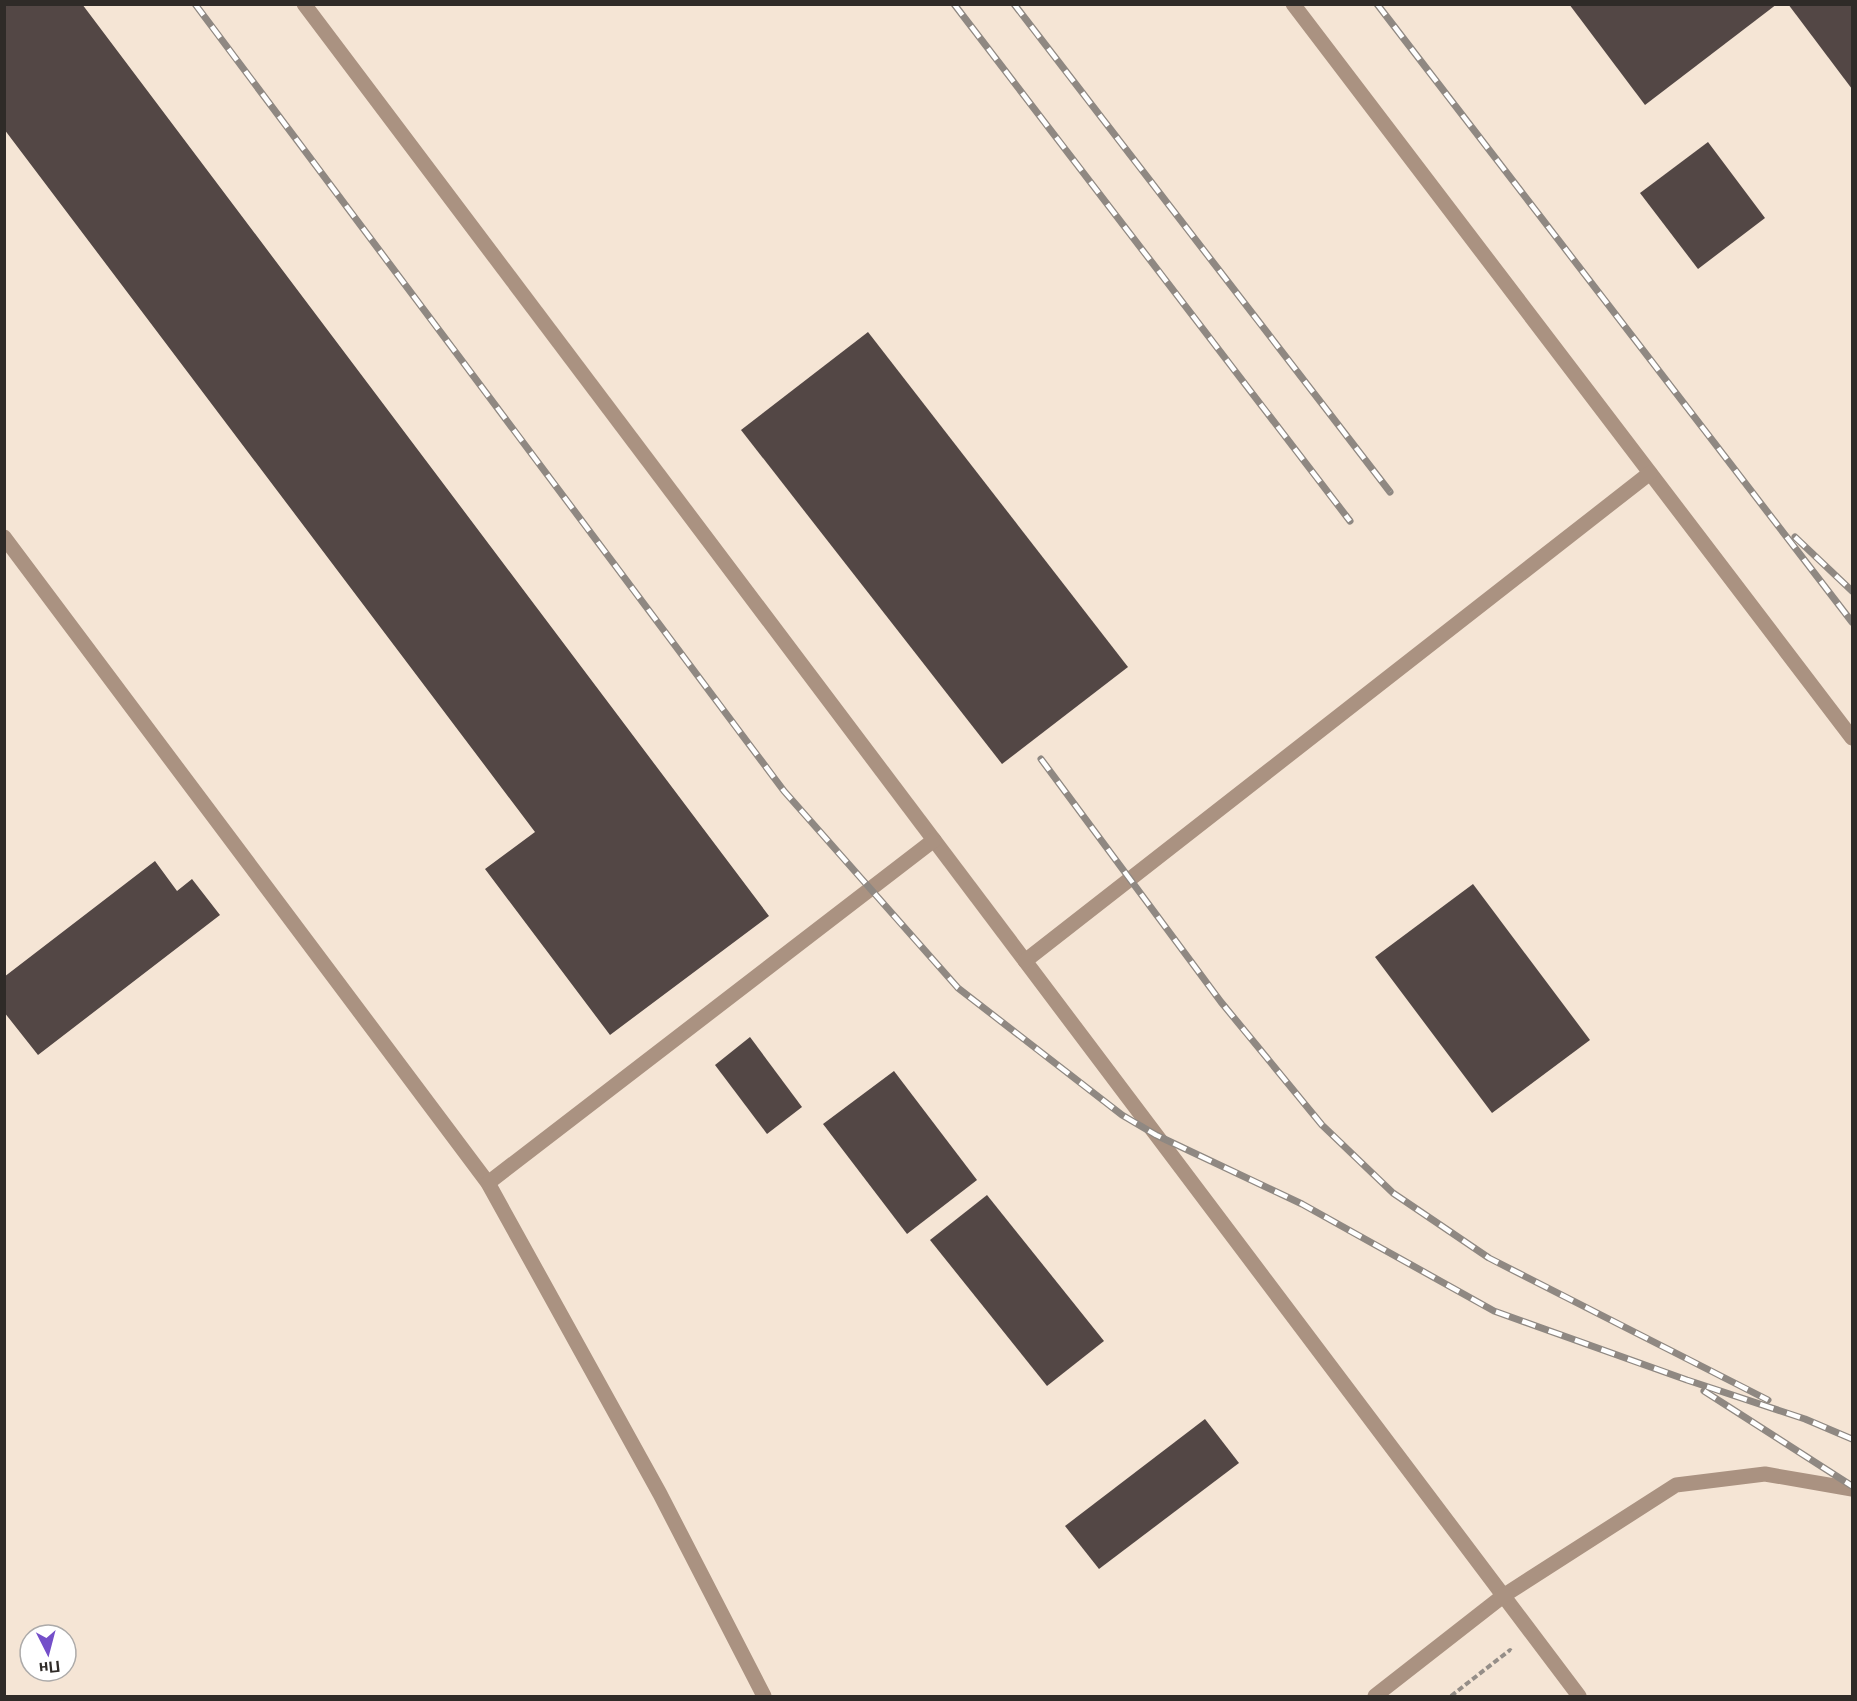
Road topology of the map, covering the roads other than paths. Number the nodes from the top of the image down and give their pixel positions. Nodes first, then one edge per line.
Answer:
1 (304, 4) edge
2 (1293, 4) edge
3 (1650, 473) junction
4 (4, 537) edge
5 (1852, 738) edge
6 (934, 840) junction
7 (1025, 961) junction
8 (488, 1183) junction
9 (1852, 1489) edge
10 (1503, 1596) junction
11 (764, 1696) edge
12 (1375, 1696) edge
13 (1579, 1696) edge

1 - 6 lane
2 - 3 lane
3 - 5 lane
3 - 7 lane
4 - 8 lane
6 - 7 lane
6 - 8 lane
7 - 10 lane
8 - 11 lane
9 - 10 lane
10 - 12 lane
10 - 13 lane

